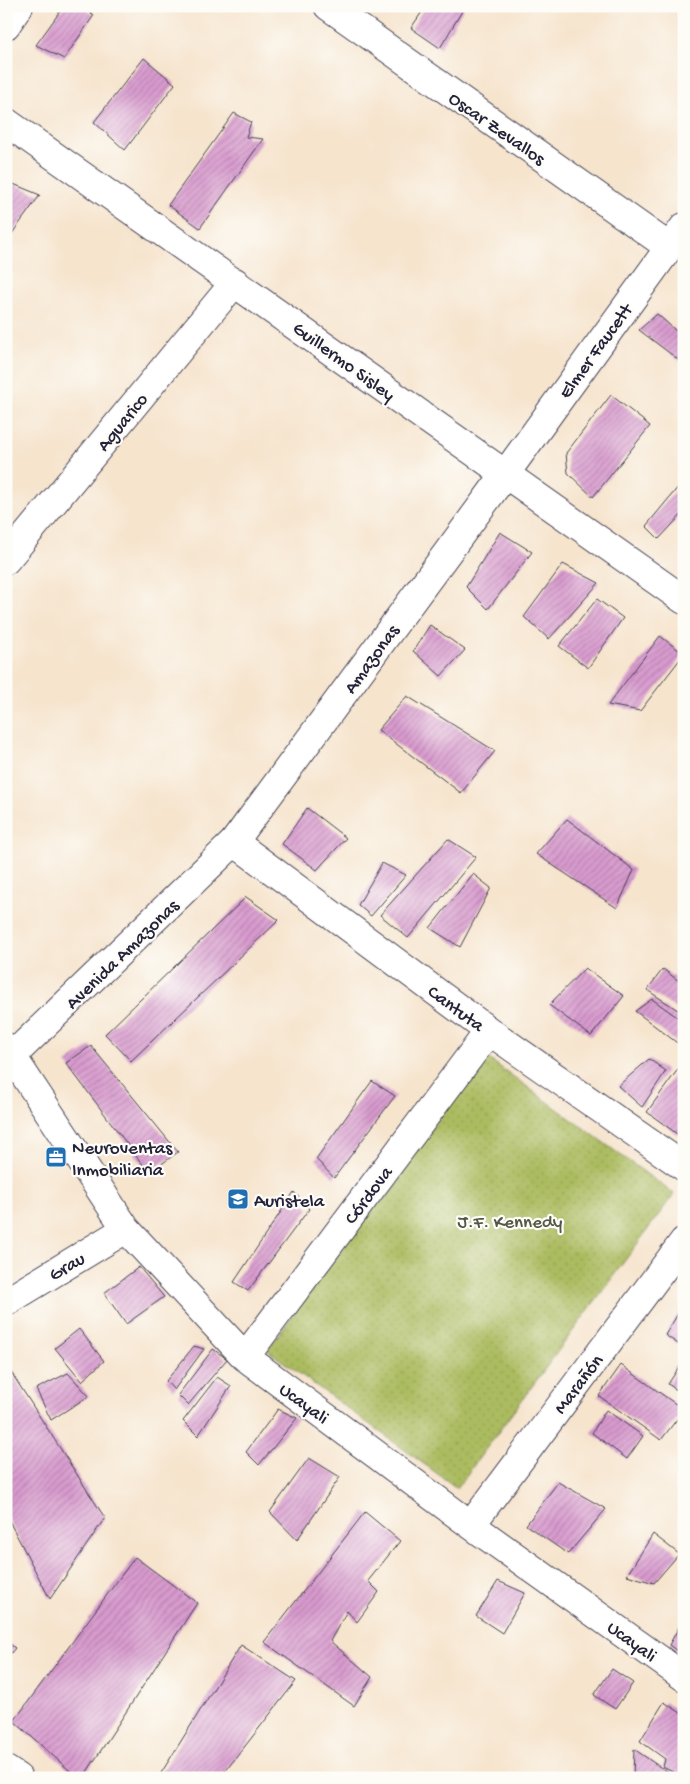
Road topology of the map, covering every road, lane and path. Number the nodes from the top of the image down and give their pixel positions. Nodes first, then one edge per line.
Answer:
1 (19, 6) edge
2 (328, 6) edge
3 (6, 25) edge
4 (6, 122) edge
5 (676, 237) edge
6 (235, 282) junction
7 (506, 474) junction
8 (6, 560) edge
9 (684, 600) edge
10 (234, 842) junction
11 (489, 1031) junction
12 (9, 1056) edge
13 (684, 1167) edge
14 (126, 1229) junction
15 (684, 1241) edge
16 (6, 1302) edge
17 (245, 1358) junction
18 (471, 1525) junction
19 (684, 1677) edge
20 (6, 1770) edge
21 (18, 1778) edge

1 - 3 street
2 - 5 street, Oscar Zevallos
4 - 6 street, Guillermo Sisley
5 - 7 street, Elmer Faucett
6 - 7 street, Guillermo Sisley
6 - 8 street, Aguarico
7 - 9 street, Guillermo Sisley
7 - 10 street, Amazonas
10 - 11 street, Cantuta
10 - 12 street, Avenida Amazonas
11 - 13 street, Cantuta
11 - 17 street, Córdova
12 - 14 street, Ucayali
14 - 16 street, Grau
14 - 17 street, Ucayali
15 - 18 street, Marañón
17 - 18 street, Ucayali
18 - 19 street, Ucayali
20 - 21 street

